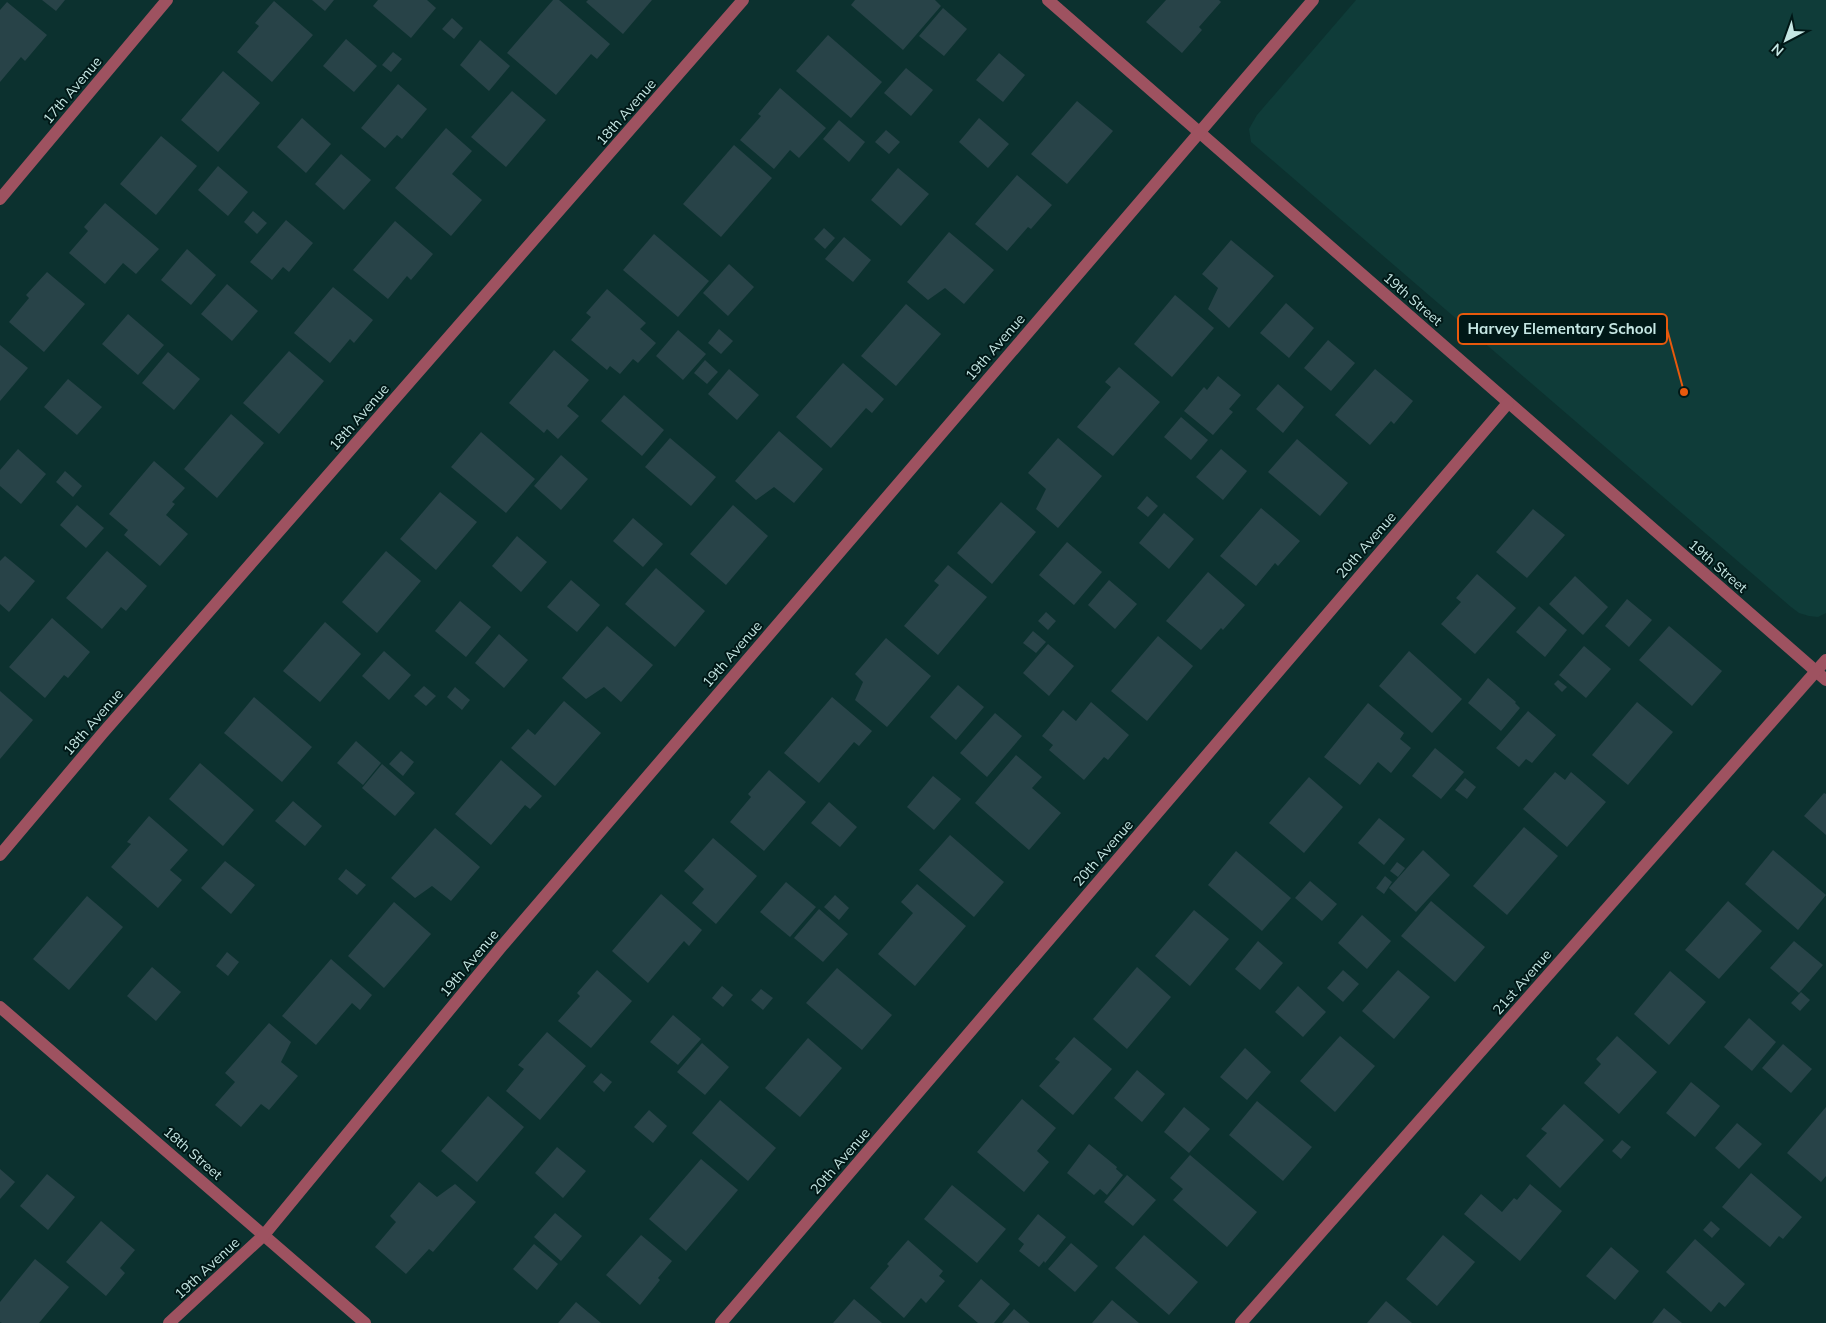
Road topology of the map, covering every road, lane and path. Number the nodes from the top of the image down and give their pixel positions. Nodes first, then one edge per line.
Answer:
1 (167, 0) edge
2 (743, 0) edge
3 (1048, 0) edge
4 (1313, 0) edge
5 (1199, 132) junction
6 (0, 198) edge
7 (1508, 402) junction
8 (1826, 660) edge
9 (1821, 675) edge
10 (0, 855) edge
11 (0, 1007) edge
12 (264, 1235) junction
13 (169, 1323) edge
14 (365, 1323) edge
15 (721, 1323) edge
16 (1241, 1323) edge

1 - 6 street, 17th Avenue
2 - 10 street, 18th Avenue
3 - 5 street, 19th Street
4 - 5 street, 19th Avenue
5 - 7 street, 19th Street
5 - 12 street, 19th Avenue
7 - 9 street, 19th Street
7 - 15 street, 20th Avenue
8 - 9 street, 21st Avenue
9 - 16 street, 21st Avenue
11 - 12 street, 18th Street
12 - 13 street, 19th Avenue
12 - 14 street, 18th Street

